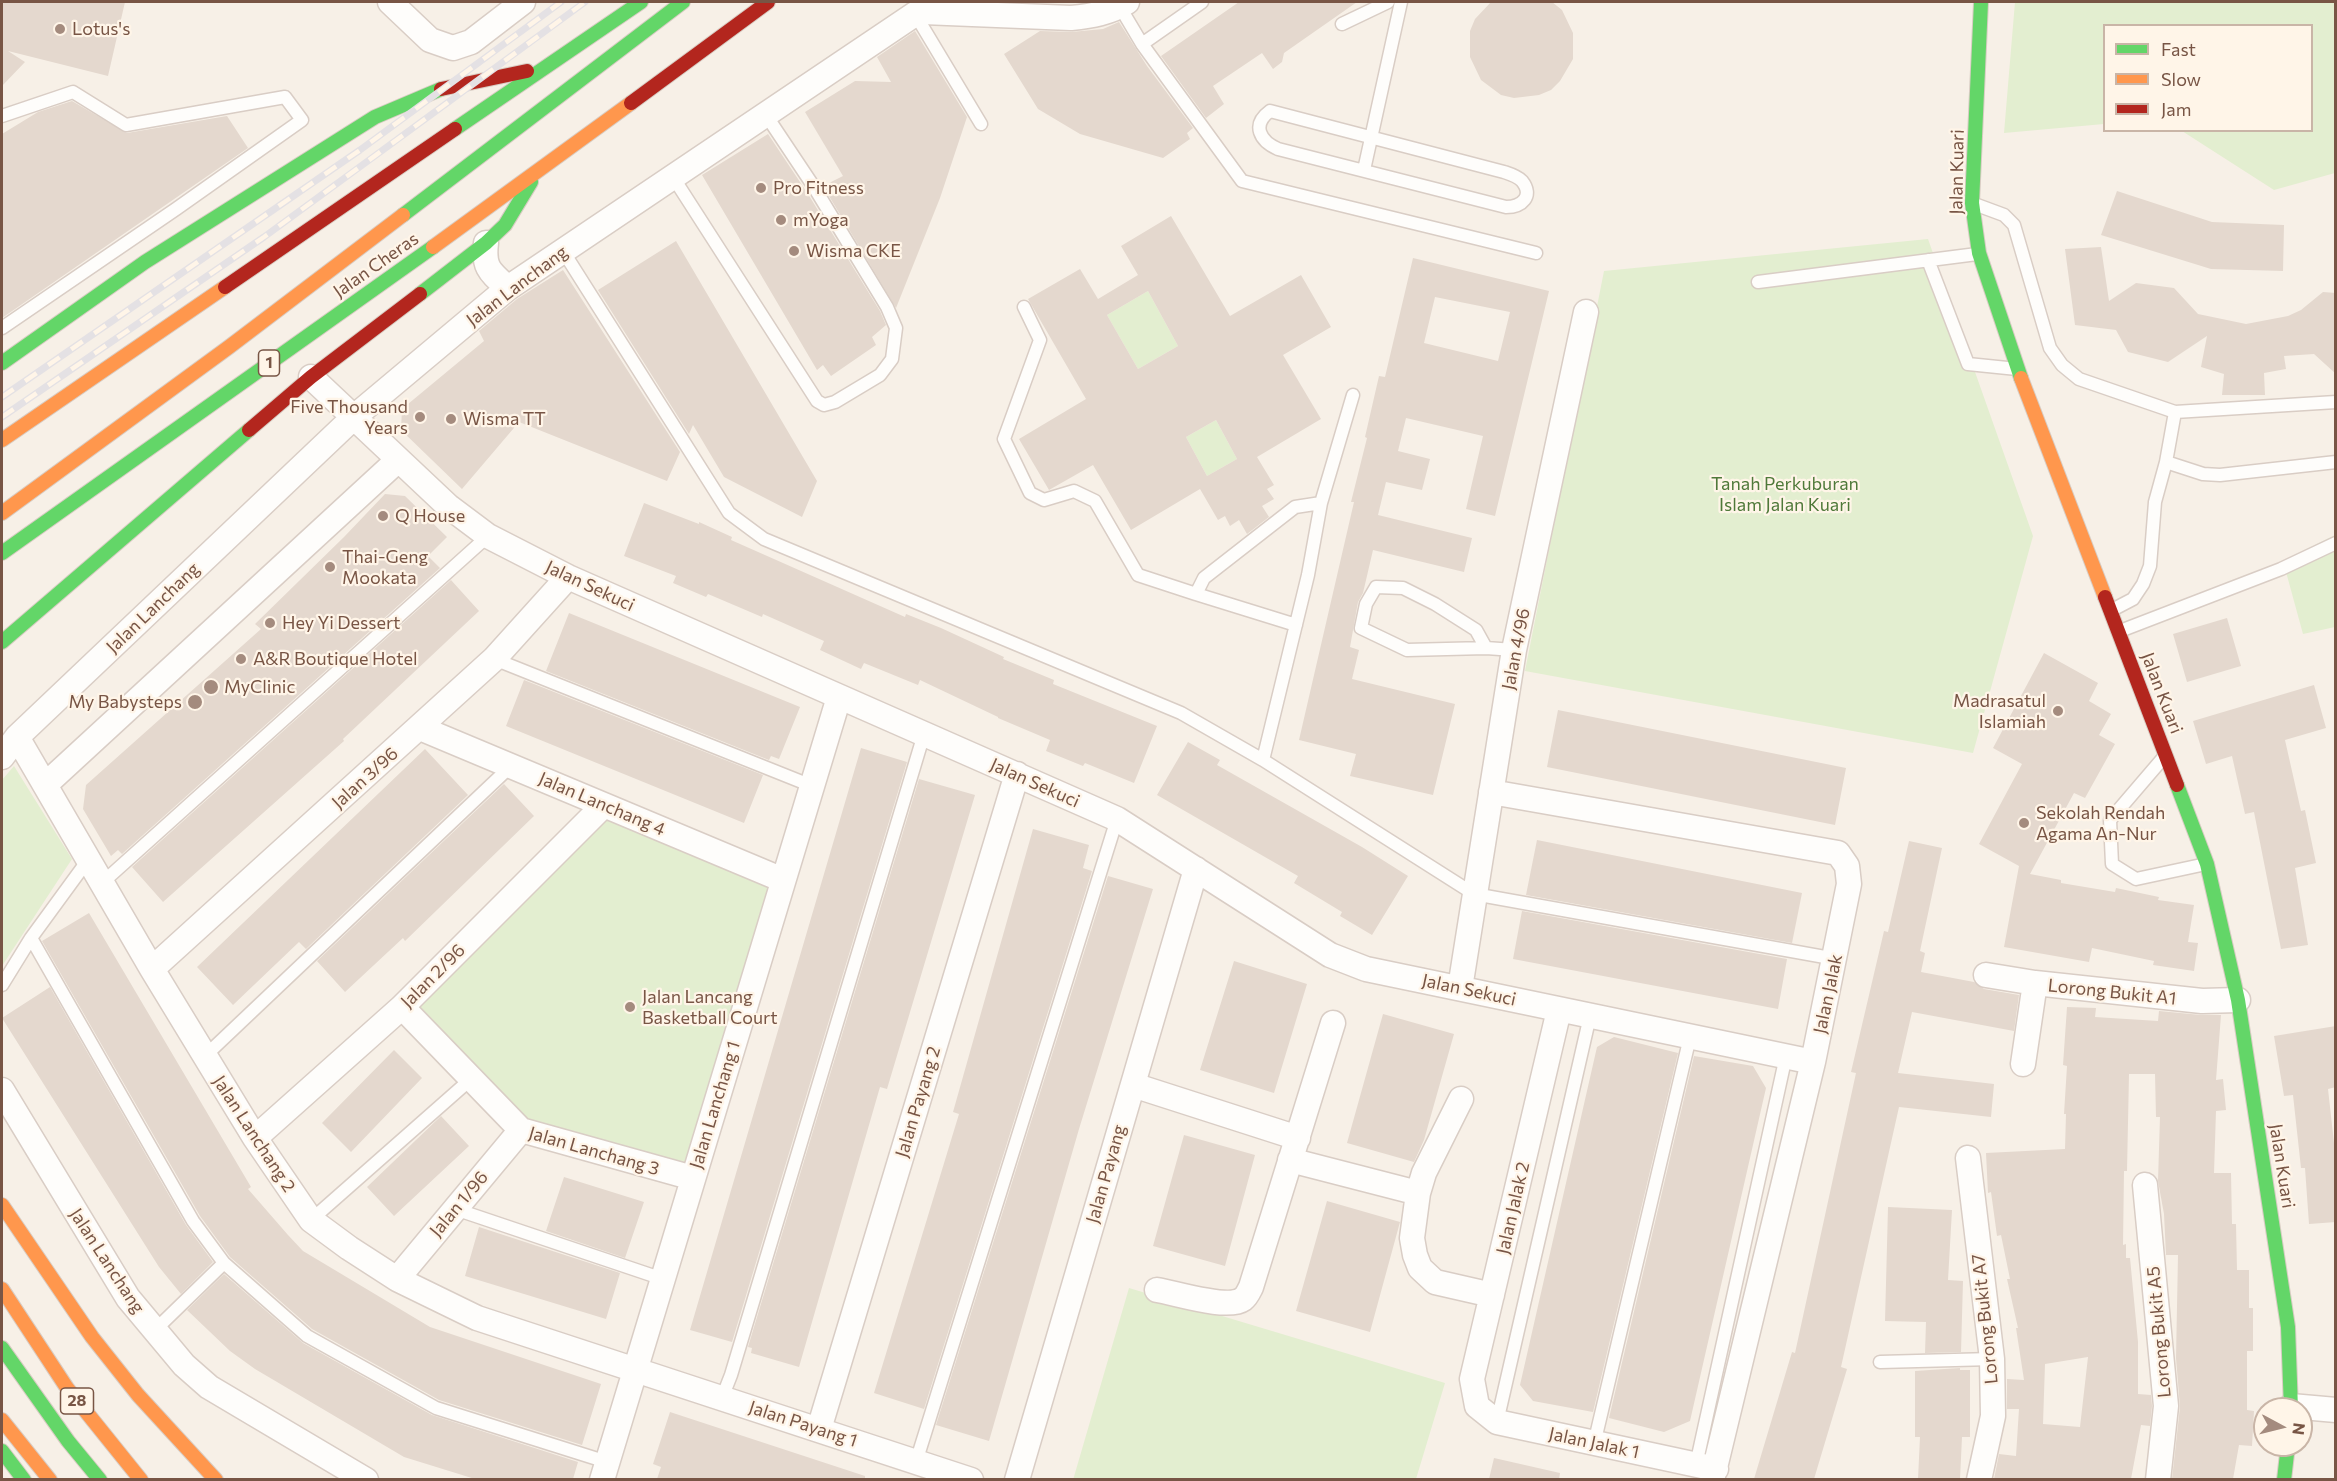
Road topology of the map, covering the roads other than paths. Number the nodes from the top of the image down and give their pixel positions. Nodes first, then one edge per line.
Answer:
1 (390, 2) edge
2 (523, 2) edge
3 (641, 2) edge
4 (683, 2) edge
5 (768, 2) edge
6 (1202, 2) edge
7 (1388, 2) edge
8 (1401, 2) edge
9 (1981, 2) edge
10 (1124, 4) edge
11 (915, 14) junction
12 (1342, 24) dead end
13 (1142, 44) junction
14 (542, 68) junction
15 (766, 115) junction
16 (2, 116) edge
17 (981, 124) dead end
18 (1370, 137) junction
19 (1364, 170) junction
20 (536, 173) junction
21 (673, 177) junction
22 (1972, 203) junction
23 (179, 218) junction
24 (210, 220) junction
25 (486, 243) junction
26 (167, 247) junction
27 (563, 251) junction
28 (1536, 254) dead end
29 (1979, 254) junction
30 (1928, 260) junction
31 (1758, 282) dead end
32 (508, 288) junction
33 (1024, 307) dead end
34 (1586, 312) dead end
35 (2, 328) edge
36 (2, 363) edge
37 (2018, 369) junction
38 (311, 377) junction
39 (1353, 395) dead end
40 (2336, 402) edge
41 (2175, 412) junction
42 (354, 417) junction
43 (2, 440) edge
44 (398, 460) junction
45 (2166, 462) junction
46 (2336, 462) edge
47 (1321, 503) junction
48 (2, 513) edge
49 (488, 536) junction
50 (2336, 543) edge
51 (2, 554) edge
52 (568, 578) junction
53 (57, 594) junction
54 (1196, 594) junction
55 (2111, 611) junction
56 (1296, 625) junction
57 (2119, 632) junction
58 (2, 642) edge
59 (1486, 648) junction
60 (15, 650) dead end
61 (1514, 650) junction
62 (494, 659) junction
63 (839, 697) junction
64 (420, 728) junction
65 (924, 734) junction
66 (17, 737) junction
67 (2166, 754) junction
68 (2, 757) edge
69 (1263, 760) junction
70 (511, 766) junction
71 (1017, 774) junction
72 (45, 785) junction
73 (812, 786) junction
74 (1491, 792) junction
75 (604, 805) junction
76 (1117, 819) junction
77 (88, 860) junction
78 (2207, 864) junction
79 (1196, 869) junction
80 (783, 880) junction
81 (102, 883) junction
82 (1474, 894) junction
83 (31, 938) junction
84 (1836, 959) junction
85 (152, 969) junction
86 (1986, 975) dead end
87 (2035, 983) junction
88 (2, 985) edge
89 (1460, 988) junction
90 (2238, 1000) junction
91 (402, 1007) junction
92 (1559, 1010) junction
93 (1590, 1016) junction
94 (1333, 1023) dead end
95 (1690, 1037) junction
96 (205, 1056) junction
97 (1786, 1056) junction
98 (1813, 1062) junction
99 (2023, 1064) dead end
100 (471, 1079) junction
101 (1133, 1084) junction
102 (2, 1090) edge
103 (1461, 1099) dead end
104 (521, 1131) junction
105 (255, 1138) junction
106 (1294, 1149) junction
107 (1968, 1158) dead end
108 (693, 1178) junction
109 (2145, 1185) dead end
110 (1418, 1193) junction
111 (2, 1205) edge
112 (455, 1209) junction
113 (311, 1220) junction
114 (2, 1224) edge
115 (23, 1238) junction
116 (224, 1263) junction
117 (397, 1279) junction
118 (663, 1279) junction
119 (2, 1289) edge
120 (1157, 1290) dead end
121 (1492, 1295) junction
122 (154, 1331) junction
123 (2, 1348) edge
124 (1992, 1359) junction
125 (1880, 1362) dead end
126 (636, 1369) junction
127 (2291, 1397) edge
128 (722, 1398) junction
129 (1477, 1406) joint
130 (2313, 1409) edge
131 (2336, 1410) edge
132 (2, 1420) edge
133 (1497, 1422) junction
134 (819, 1430) junction
135 (1594, 1444) junction
136 (2, 1451) edge
137 (2287, 1457) edge
138 (916, 1462) junction
139 (604, 1471) edge
140 (1708, 1471) edge
141 (357, 1477) edge
142 (24, 1479) edge
143 (50, 1479) edge
144 (100, 1479) edge
145 (141, 1479) edge
146 (216, 1479) edge
147 (970, 1479) edge
148 (1017, 1479) edge
149 (1979, 1479) edge
150 (2158, 1479) edge
151 (2284, 1479) edge

1 - 2 street
3 - 14 main road
4 - 48 main road, Jalan Cheras / 1
5 - 20 main road, Jalan Cheras / 1
6 - 13 lane
7 - 12 lane
8 - 18 lane
9 - 22 main road, Jalan Kuari
10 - 11 street
10 - 13 lane
11 - 15 street, Jalan Lanchang
11 - 17 lane
13 - 28 lane
14 - 24 main road
14 - 43 main road
15 - 21 street, Jalan Lanchang
15 - 21 lane
16 - 23 lane
18 - 19 lane
18 - 19 lane
18 - 19 lane
20 - 25 main road
20 - 51 main road, Jalan Cheras / 1
21 - 27 street, Jalan Lanchang
22 - 29 main road, Jalan Kuari
22 - 41 lane
23 - 24 lane
23 - 26 lane
23 - 35 lane
24 - 26 main road
25 - 32 street
25 - 38 main road
26 - 36 main road
27 - 32 street, Jalan Lanchang
27 - 69 lane
29 - 30 lane
29 - 37 main road, Jalan Kuari
30 - 31 lane
30 - 37 lane
32 - 42 street, Jalan Lanchang
33 - 54 lane
34 - 61 street, Jalan 4/96
37 - 55 main road, Jalan Kuari
38 - 42 street, Jalan Sekuci
38 - 53 main road
39 - 47 lane
40 - 41 lane
41 - 45 lane
42 - 44 street, Jalan Sekuci
42 - 66 street, Jalan Lanchang
44 - 49 street, Jalan Sekuci
44 - 72 street
45 - 46 lane
45 - 55 lane
47 - 54 lane
47 - 56 lane
49 - 52 street, Jalan Sekuci
49 - 81 lane
50 - 57 lane
52 - 62 street, Jalan 3/96
52 - 63 street, Jalan Sekuci
53 - 58 main road
53 - 60 main road
54 - 56 lane
55 - 57 main road, Jalan Kuari
56 - 69 lane
57 - 67 main road, Jalan Kuari
59 - 59 lane
59 - 61 lane
61 - 74 street, Jalan 4/96
62 - 64 street, Jalan 3/96
62 - 73 lane
63 - 65 street, Jalan Sekuci
63 - 73 street, Jalan Lanchang 1
64 - 70 street, Jalan Lanchang 4
64 - 85 street, Jalan 3/96
65 - 71 street, Jalan Sekuci
65 - 128 lane
66 - 68 street, Jalan Lanchang
66 - 72 street, Jalan Lanchang 2
67 - 78 main road, Jalan Kuari
67 - 78 lane
69 - 82 lane
70 - 75 street, Jalan Lanchang 4
70 - 96 lane
71 - 76 street, Jalan Sekuci
71 - 134 street, Jalan Payang 2
72 - 77 street, Jalan Lanchang 2
73 - 80 street, Jalan Lanchang 1
74 - 82 street, Jalan 4/96
74 - 84 street, Jalan Jalak
75 - 80 street, Jalan Lanchang 4
75 - 91 street, Jalan 2/96
76 - 79 street, Jalan Sekuci
76 - 138 lane
77 - 81 street, Jalan Lanchang 2
77 - 83 lane
78 - 90 main road, Jalan Kuari
79 - 89 street, Jalan Sekuci
79 - 101 street, Jalan Payang
80 - 108 street, Jalan Lanchang 1
81 - 85 street, Jalan Lanchang 2
82 - 84 lane
82 - 89 street, Jalan 4/96
83 - 88 lane
83 - 116 lane
84 - 98 street, Jalan Jalak
85 - 96 street, Jalan Lanchang 2
86 - 87 street, Lorong Bukit A1
87 - 90 street, Lorong Bukit A1
87 - 99 street
89 - 92 street, Jalan Sekuci
90 - 127 main road, Jalan Kuari
91 - 100 street, Jalan Lanchang 3
91 - 105 street, Jalan 2/96
92 - 93 street, Jalan Sekuci
92 - 121 street, Jalan Jalak 2
93 - 95 street, Jalan Sekuci
93 - 133 lane
94 - 106 street
95 - 97 street, Jalan Sekuci
95 - 135 lane
96 - 105 street, Jalan Lanchang 2
97 - 98 street, Jalan Sekuci
97 - 140 lane
98 - 140 street, Jalan Jalak
100 - 104 street, Jalan Lanchang 3
100 - 113 lane
101 - 106 street
101 - 148 street, Jalan Payang
102 - 122 street, Jalan Lanchang
103 - 110 street
104 - 108 street, Jalan Lanchang 3
104 - 112 street, Jalan 1/96
105 - 113 street, Jalan Lanchang 2
106 - 110 street
106 - 120 street
107 - 124 street, Lorong Bukit A7
108 - 118 street, Jalan Lanchang 1
109 - 150 street, Lorong Bukit A5
110 - 121 street
111 - 115 main road
112 - 117 street, Jalan 1/96
112 - 118 lane
113 - 117 street, Jalan Lanchang 2
114 - 115 main road
115 - 146 main road
116 - 122 lane
116 - 139 lane
117 - 126 street, Jalan Lanchang 2
118 - 126 street, Jalan Lanchang 1
119 - 145 main road, 28
121 - 129 street, Jalan Jalak 2
122 - 141 street, Jalan Lanchang
123 - 144 main road, 28
124 - 125 lane
124 - 149 street, Lorong Bukit A7
126 - 128 street, Jalan Payang 1
126 - 139 street, Jalan Lanchang 1
128 - 134 street, Jalan Payang 1
129 - 133 street, Jalan Jalak 1
130 - 131 street
132 - 143 main road
133 - 135 street, Jalan Jalak 1
134 - 138 street, Jalan Payang 1
135 - 140 street, Jalan Jalak 1
136 - 142 main road
137 - 151 main road
138 - 147 street, Jalan Payang 1

